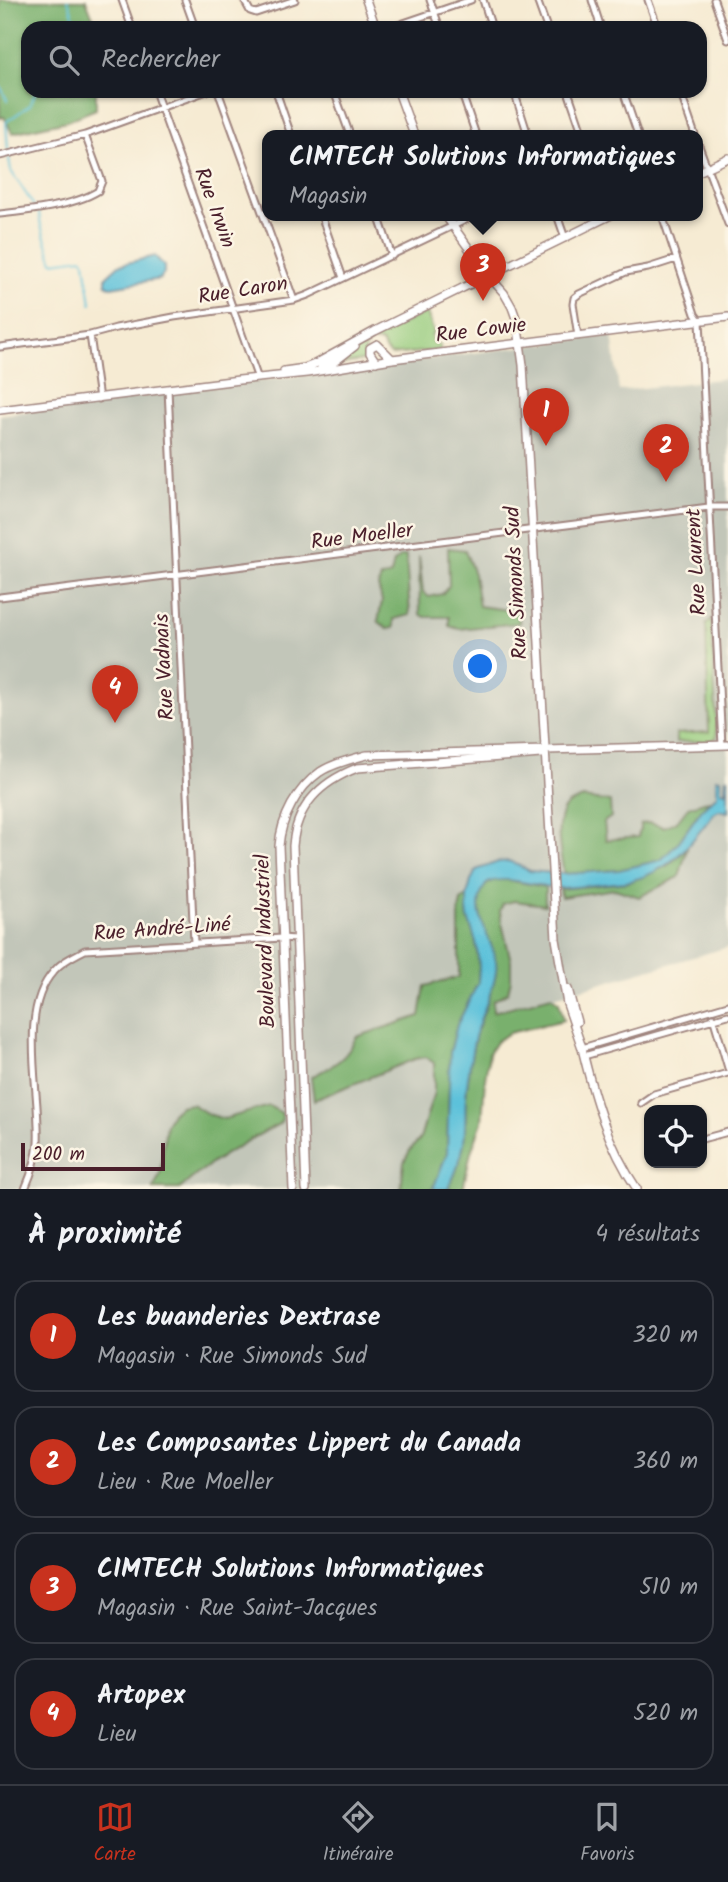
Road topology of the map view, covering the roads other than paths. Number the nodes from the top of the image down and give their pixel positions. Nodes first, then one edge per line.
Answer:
1 (122, 0) edge
2 (185, 0) edge
3 (244, 0) edge
4 (295, 0) edge
5 (366, 0) edge
6 (430, 0) edge
7 (471, 0) edge
8 (483, 0) edge
9 (537, 0) edge
10 (592, 0) edge
11 (648, 0) edge
12 (715, 0) edge
13 (434, 13) junction
14 (130, 21) edge
15 (192, 21) edge
16 (374, 21) edge
17 (410, 21) edge
18 (437, 21) edge
19 (490, 21) edge
20 (544, 21) edge
21 (599, 21) edge
22 (656, 21) edge
23 (728, 40) edge
24 (157, 98) edge
25 (188, 98) edge
26 (221, 98) edge
27 (278, 98) edge
28 (337, 98) edge
29 (401, 98) edge
30 (463, 98) edge
31 (516, 98) edge
32 (570, 98) edge
33 (625, 98) edge
34 (682, 98) edge
35 (161, 108) junction
36 (289, 130) edge
37 (348, 130) edge
38 (412, 130) edge
39 (474, 130) edge
40 (526, 130) edge
41 (581, 130) edge
42 (636, 130) edge
43 (693, 130) edge
44 (85, 135) junction
45 (0, 156) edge
46 (703, 157) edge
47 (728, 158) edge
48 (707, 168) junction
49 (703, 170) edge
50 (262, 212) edge
51 (0, 214) edge
52 (265, 221) edge
53 (323, 221) edge
54 (380, 221) edge
55 (448, 221) edge
56 (464, 221) edge
57 (558, 221) edge
58 (599, 221) edge
59 (664, 221) edge
60 (728, 224) edge
61 (452, 227) junction
62 (565, 238) junction
63 (392, 256) junction
64 (676, 259) junction
65 (488, 275) junction
66 (343, 278) junction
67 (294, 300) junction
68 (233, 309) junction
69 (728, 317) edge
70 (700, 321) junction
71 (375, 331) junction
72 (90, 335) junction
73 (578, 336) junction
74 (520, 344) junction
75 (0, 347) edge
76 (392, 359) junction
77 (376, 362) junction
78 (307, 373) junction
79 (257, 376) junction
80 (239, 380) junction
81 (168, 389) junction
82 (99, 398) junction
83 (0, 410) edge
84 (709, 507) junction
85 (728, 507) edge
86 (532, 531) junction
87 (177, 576) junction
88 (0, 597) edge
89 (725, 745) edge
90 (547, 751) junction
91 (282, 938) junction
92 (295, 939) junction
93 (194, 943) junction
94 (728, 1006) edge
95 (711, 1010) junction
96 (728, 1015) edge
97 (714, 1019) junction
98 (647, 1029) junction
99 (649, 1038) junction
100 (583, 1052) junction
101 (728, 1068) edge
102 (728, 1073) edge
103 (641, 1103) dead end
104 (728, 1132) edge
105 (707, 1138) edge
106 (24, 1189) edge
107 (293, 1189) edge
108 (306, 1189) edge
109 (637, 1189) edge

1 - 14 street
2 - 15 street
3 - 4 street
5 - 16 street
6 - 13 street
7 - 13 street
8 - 19 street
9 - 20 street
10 - 21 street
11 - 22 street
12 - 23 street
13 - 17 street
13 - 18 street
24 - 35 street, Rue Irwin
25 - 35 street
26 - 50 street
27 - 36 street
28 - 37 street
29 - 38 street
30 - 39 street
31 - 40 street
32 - 41 street
33 - 42 street
34 - 43 street
35 - 44 street
35 - 68 street, Rue Irwin
44 - 45 street
44 - 51 street
46 - 48 street
47 - 48 street
48 - 49 street
48 - 60 street
52 - 67 street
53 - 66 street
54 - 63 street
55 - 61 street, Rue Simonds Sud
56 - 61 street, Rue Caron
57 - 62 street
58 - 62 street
59 - 64 street, Rue Laurent
61 - 63 street, Rue Caron
61 - 65 street, Rue Simonds Sud
62 - 65 street
63 - 66 street, Rue Caron
64 - 70 street, Rue Laurent
64 - 73 street
65 - 71 street
65 - 74 street, Rue Simonds Sud
66 - 67 street, Rue Caron
67 - 68 street, Rue Caron
68 - 72 street, Rue Caron
68 - 79 street, Rue Irwin
69 - 70 street, Rue Cowie
70 - 73 street, Rue Cowie
70 - 84 street, Rue Laurent
71 - 78 street
71 - 79 street, Rue Cowie
72 - 75 street, Rue Caron
72 - 82 street
73 - 74 street, Rue Cowie
74 - 76 street, Rue Cowie
74 - 86 street, Rue Simonds Sud
76 - 77 street, Rue Cowie
76 - 77 street
77 - 78 street, Rue Cowie
78 - 80 street, Rue Cowie
79 - 80 street, Rue Cowie
80 - 81 street, Rue Cowie
81 - 82 street, Rue Cowie
81 - 87 street, Rue Vadnais
82 - 83 street, Rue Cowie
84 - 85 street, Rue Moeller
84 - 86 street, Rue Moeller
84 - 89 street, Rue Laurent
86 - 87 street, Rue Moeller
86 - 90 street, Rue Simonds Sud
87 - 88 street, Rue Moeller
87 - 93 street, Rue Vadnais
89 - 90 street, Boulevard Industriel
90 - 91 street, Boulevard Industriel
90 - 92 street, Boulevard Industriel
90 - 100 street, Rue Simonds Sud
91 - 92 street, Rue André-Liné
91 - 93 street, Rue André-Liné
91 - 107 street, Boulevard Industriel
92 - 108 street, Boulevard Industriel
93 - 106 street, Rue André-Liné
94 - 95 street
95 - 97 street
95 - 98 street
96 - 97 street
97 - 99 street
97 - 101 street
98 - 99 street
98 - 100 street
99 - 100 street
100 - 109 street, Rue Simonds Sud
102 - 103 street
104 - 105 street

